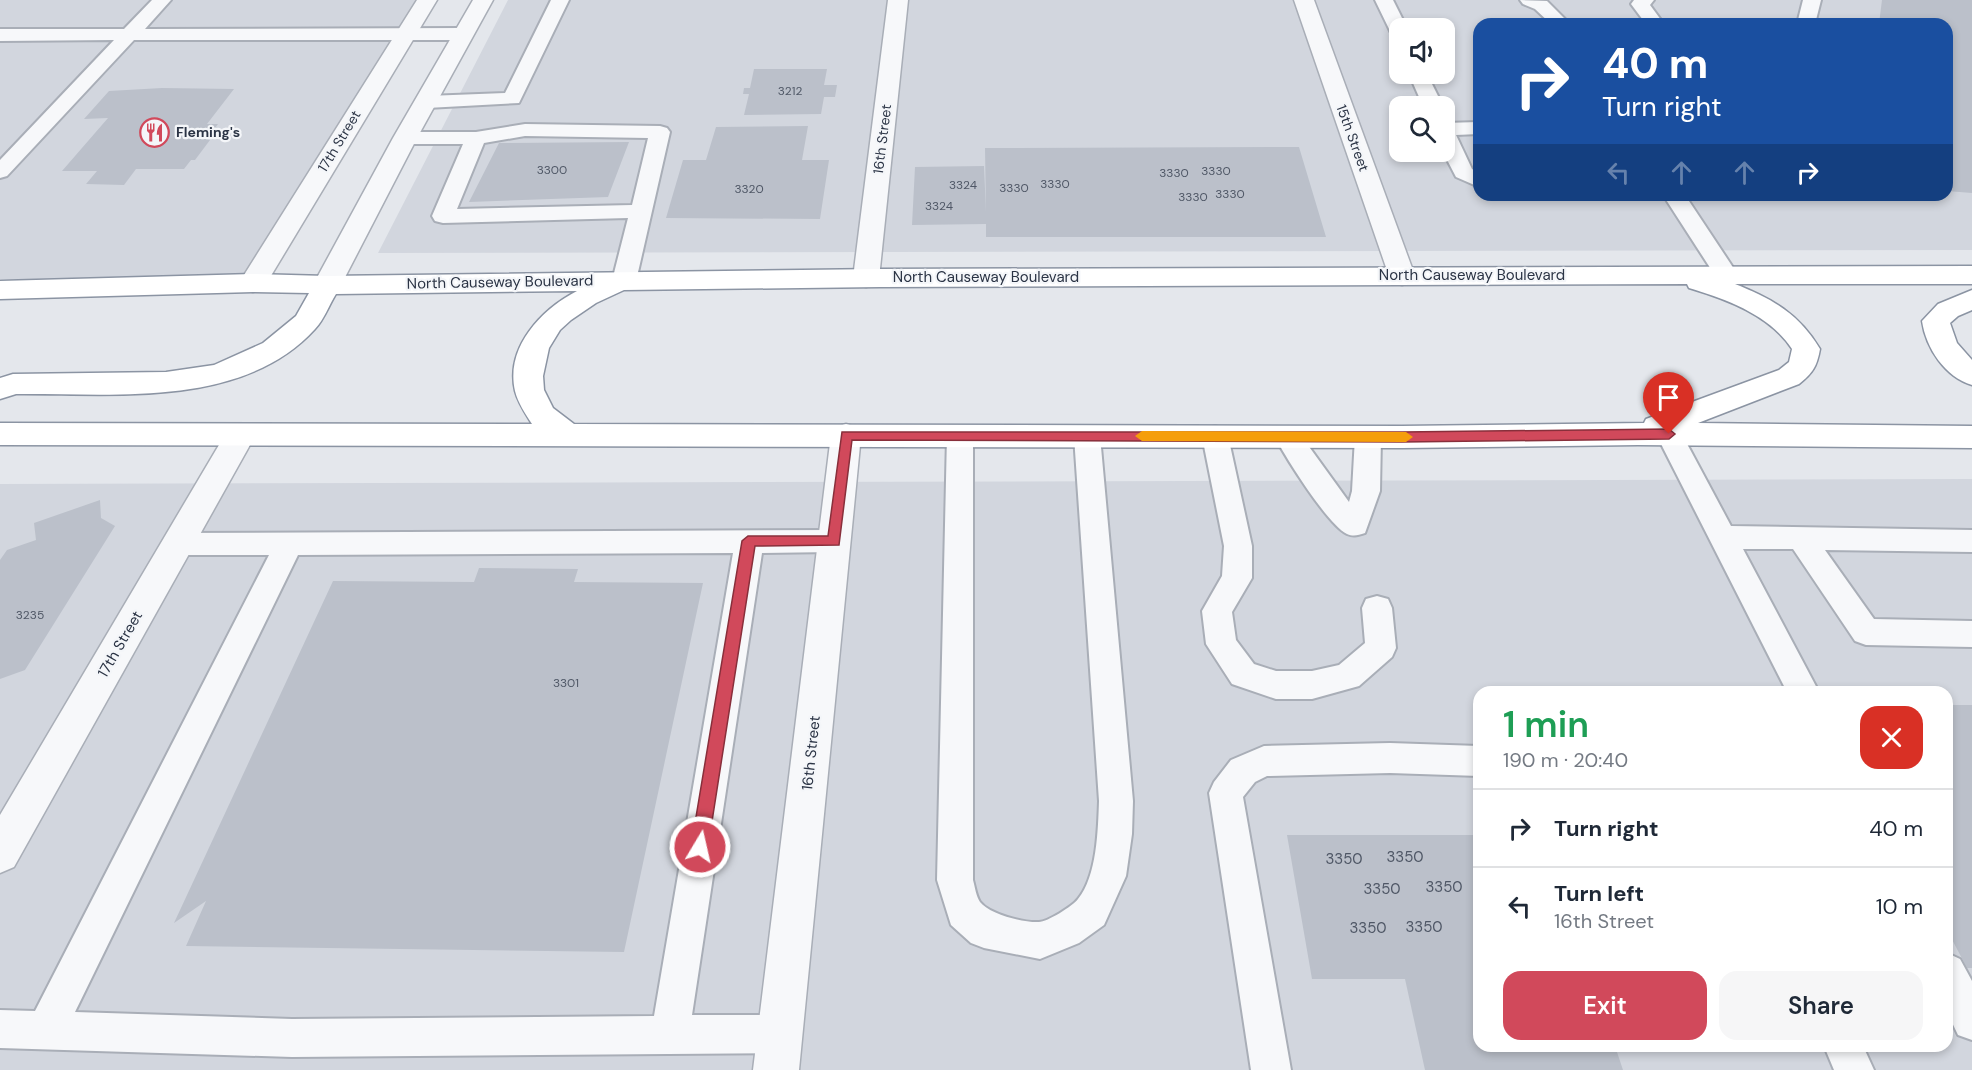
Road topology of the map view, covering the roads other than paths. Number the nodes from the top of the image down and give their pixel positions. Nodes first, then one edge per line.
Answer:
1 (162, 0) edge
2 (427, 0) edge
3 (483, 0) edge
4 (560, 0) edge
5 (898, 0) edge
6 (1304, 0) edge
7 (1384, 0) edge
8 (1529, 0) edge
9 (1645, 0) edge
10 (1812, 0) edge
11 (1393, 18) edge
12 (1554, 18) edge
13 (1650, 18) edge
14 (1808, 18) edge
15 (404, 34) junction
16 (464, 34) junction
17 (0, 35) edge
18 (129, 35) junction
19 (427, 102) junction
20 (1473, 128) edge
21 (1455, 129) edge
22 (405, 138) junction
23 (476, 138) junction
24 (1455, 155) edge
25 (0, 172) edge
26 (1473, 178) edge
27 (1678, 201) edge
28 (639, 211) junction
29 (1670, 274) junction
30 (1726, 275) junction
31 (1972, 275) edge
32 (1402, 276) junction
33 (866, 278) junction
34 (624, 281) junction
35 (254, 283) junction
36 (327, 285) junction
37 (0, 290) edge
38 (1972, 298) edge
39 (1972, 375) edge
40 (0, 389) edge
41 (0, 434) edge
42 (1638, 434) junction
43 (1669, 434) junction
44 (568, 435) junction
45 (846, 435) junction
46 (240, 436) junction
47 (960, 436) junction
48 (1087, 436) junction
49 (1215, 436) junction
50 (1288, 437) junction
51 (1368, 437) junction
52 (1972, 437) edge
53 (1723, 537) junction
54 (1802, 540) junction
55 (748, 541) junction
56 (834, 541) junction
57 (1972, 541) edge
58 (289, 543) junction
59 (177, 544) junction
60 (1377, 608) dead end
61 (1972, 634) edge
62 (1800, 686) edge
63 (1473, 761) edge
64 (0, 853) edge
65 (1953, 984) edge
66 (1972, 1021) edge
67 (0, 1029) edge
68 (46, 1030) junction
69 (670, 1035) junction
70 (778, 1052) edge
71 (1846, 1052) edge
72 (1272, 1070) edge
73 (1854, 1070) edge

1 - 18 lane
2 - 15 street, 17th Street
3 - 16 street
4 - 19 lane
5 - 33 street, 16th Street
6 - 32 street, 15th Street
7 - 11 lane
8 - 12 lane
9 - 13 lane
10 - 14 lane
15 - 16 lane
15 - 18 lane
15 - 35 street, 17th Street
16 - 19 street
17 - 18 lane
18 - 25 lane
19 - 22 street
20 - 21 lane
22 - 23 lane
22 - 36 street
23 - 28 lane
23 - 28 lane
24 - 26 lane
27 - 30 lane
28 - 34 lane
29 - 30 highway, North Causeway Boulevard
29 - 32 highway, North Causeway Boulevard
29 - 42 highway
30 - 31 highway, North Causeway Boulevard
32 - 33 highway, North Causeway Boulevard
33 - 34 highway, North Causeway Boulevard
34 - 36 highway, North Causeway Boulevard
34 - 44 highway
35 - 36 highway, North Causeway Boulevard
35 - 37 highway, North Causeway Boulevard
36 - 40 highway
38 - 39 highway
41 - 46 highway
42 - 43 highway
42 - 51 highway
43 - 52 highway
43 - 53 lane
44 - 45 highway
44 - 46 highway
45 - 47 highway
45 - 56 street, 16th Street
46 - 59 street, 17th Street
47 - 48 highway
47 - 48 lane
48 - 49 highway
49 - 50 highway
49 - 60 lane
50 - 51 highway
50 - 51 lane
53 - 54 lane
53 - 62 lane
54 - 57 lane
54 - 61 lane
55 - 56 lane
55 - 58 lane
55 - 69 lane
56 - 70 street, 16th Street
58 - 59 lane
58 - 68 lane
59 - 64 street, 17th Street
63 - 72 lane
65 - 66 lane
67 - 68 lane
68 - 69 lane
69 - 70 lane
71 - 73 lane

